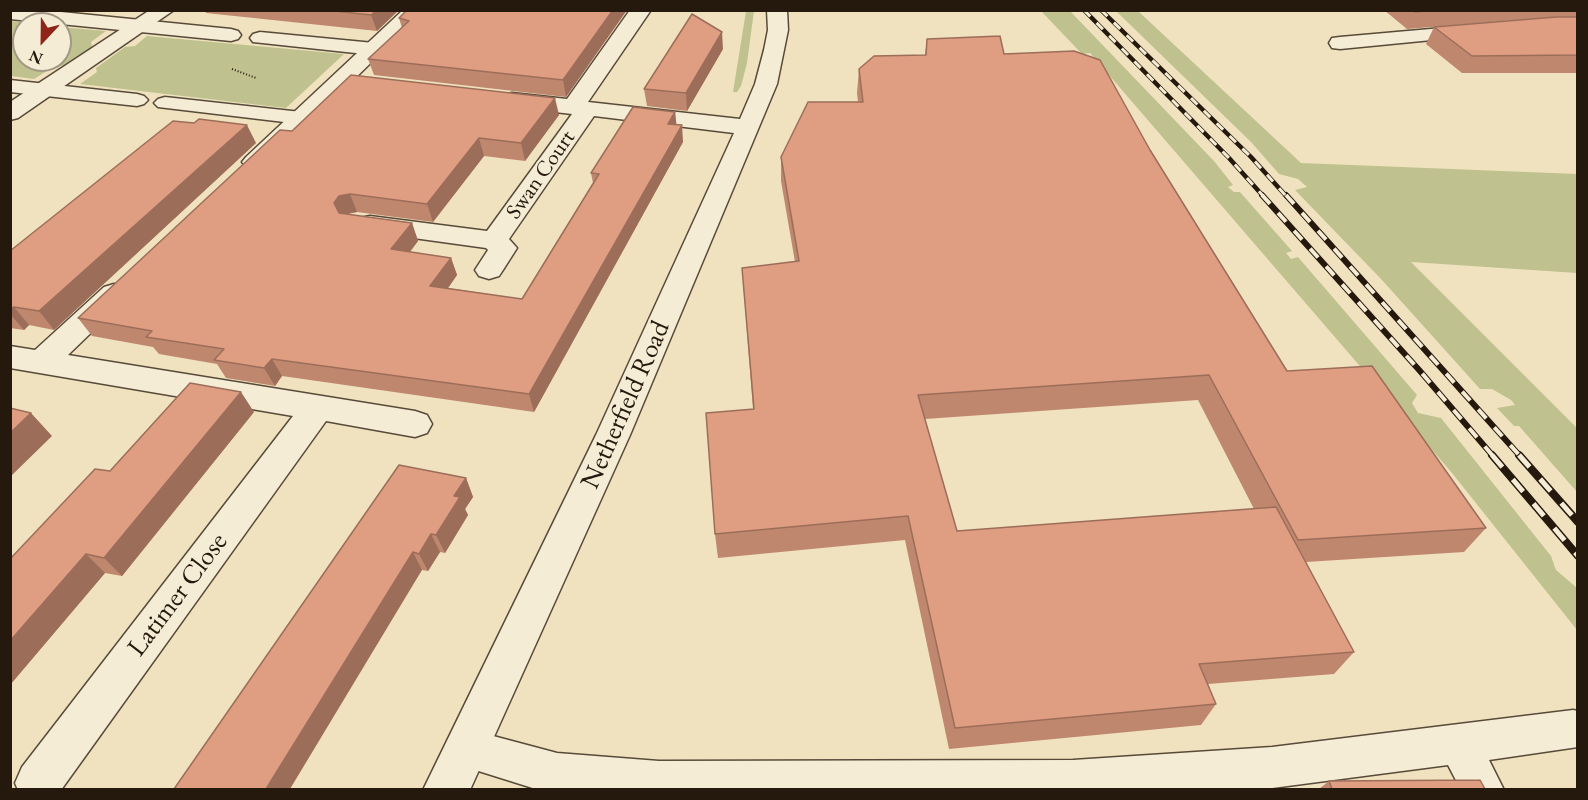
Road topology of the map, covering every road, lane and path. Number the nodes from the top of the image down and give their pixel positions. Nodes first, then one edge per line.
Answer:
1 (164, 10) edge
2 (414, 10) edge
3 (641, 10) edge
4 (777, 10) edge
5 (10, 14) edge
6 (141, 26) junction
7 (1500, 29) edge
8 (231, 35) dead end
9 (260, 38) dead end
10 (1340, 43) dead end
11 (374, 49) junction
12 (340, 81) junction
13 (373, 85) edge
14 (10, 86) edge
15 (46, 90) junction
16 (485, 97) edge
17 (137, 100) dead end
18 (165, 103) dead end
19 (580, 108) junction
20 (10, 113) edge
21 (301, 118) junction
22 (750, 127) junction
23 (235, 180) edge
24 (357, 222) edge
25 (494, 241) junction
26 (489, 270) dead end
27 (133, 276) edge
28 (26, 360) edge
29 (318, 407) junction
30 (415, 424) dead end
31 (1573, 729) dead end
32 (1459, 744) junction
33 (467, 750) junction
34 (38, 783) dead end
35 (446, 789) edge
36 (1483, 789) edge

1 - 6 street
2 - 11 street
3 - 19 street, Swan Court
4 - 22 street, Netherfield Road
5 - 6 lane
6 - 8 lane
6 - 15 street
7 - 10 street
9 - 11 lane
11 - 12 street
12 - 13 street
12 - 21 street
14 - 15 lane
15 - 17 lane
15 - 20 street
16 - 19 street
18 - 21 lane
19 - 22 street
19 - 25 street, Swan Court
21 - 23 street
22 - 33 street, Netherfield Road
24 - 25 street, Swan Court
25 - 26 street, Swan Court
27 - 28 street
28 - 29 street
29 - 30 street
29 - 34 street, Latimer Close
31 - 32 lane
32 - 33 lane
32 - 36 lane
33 - 35 street, Netherfield Road

